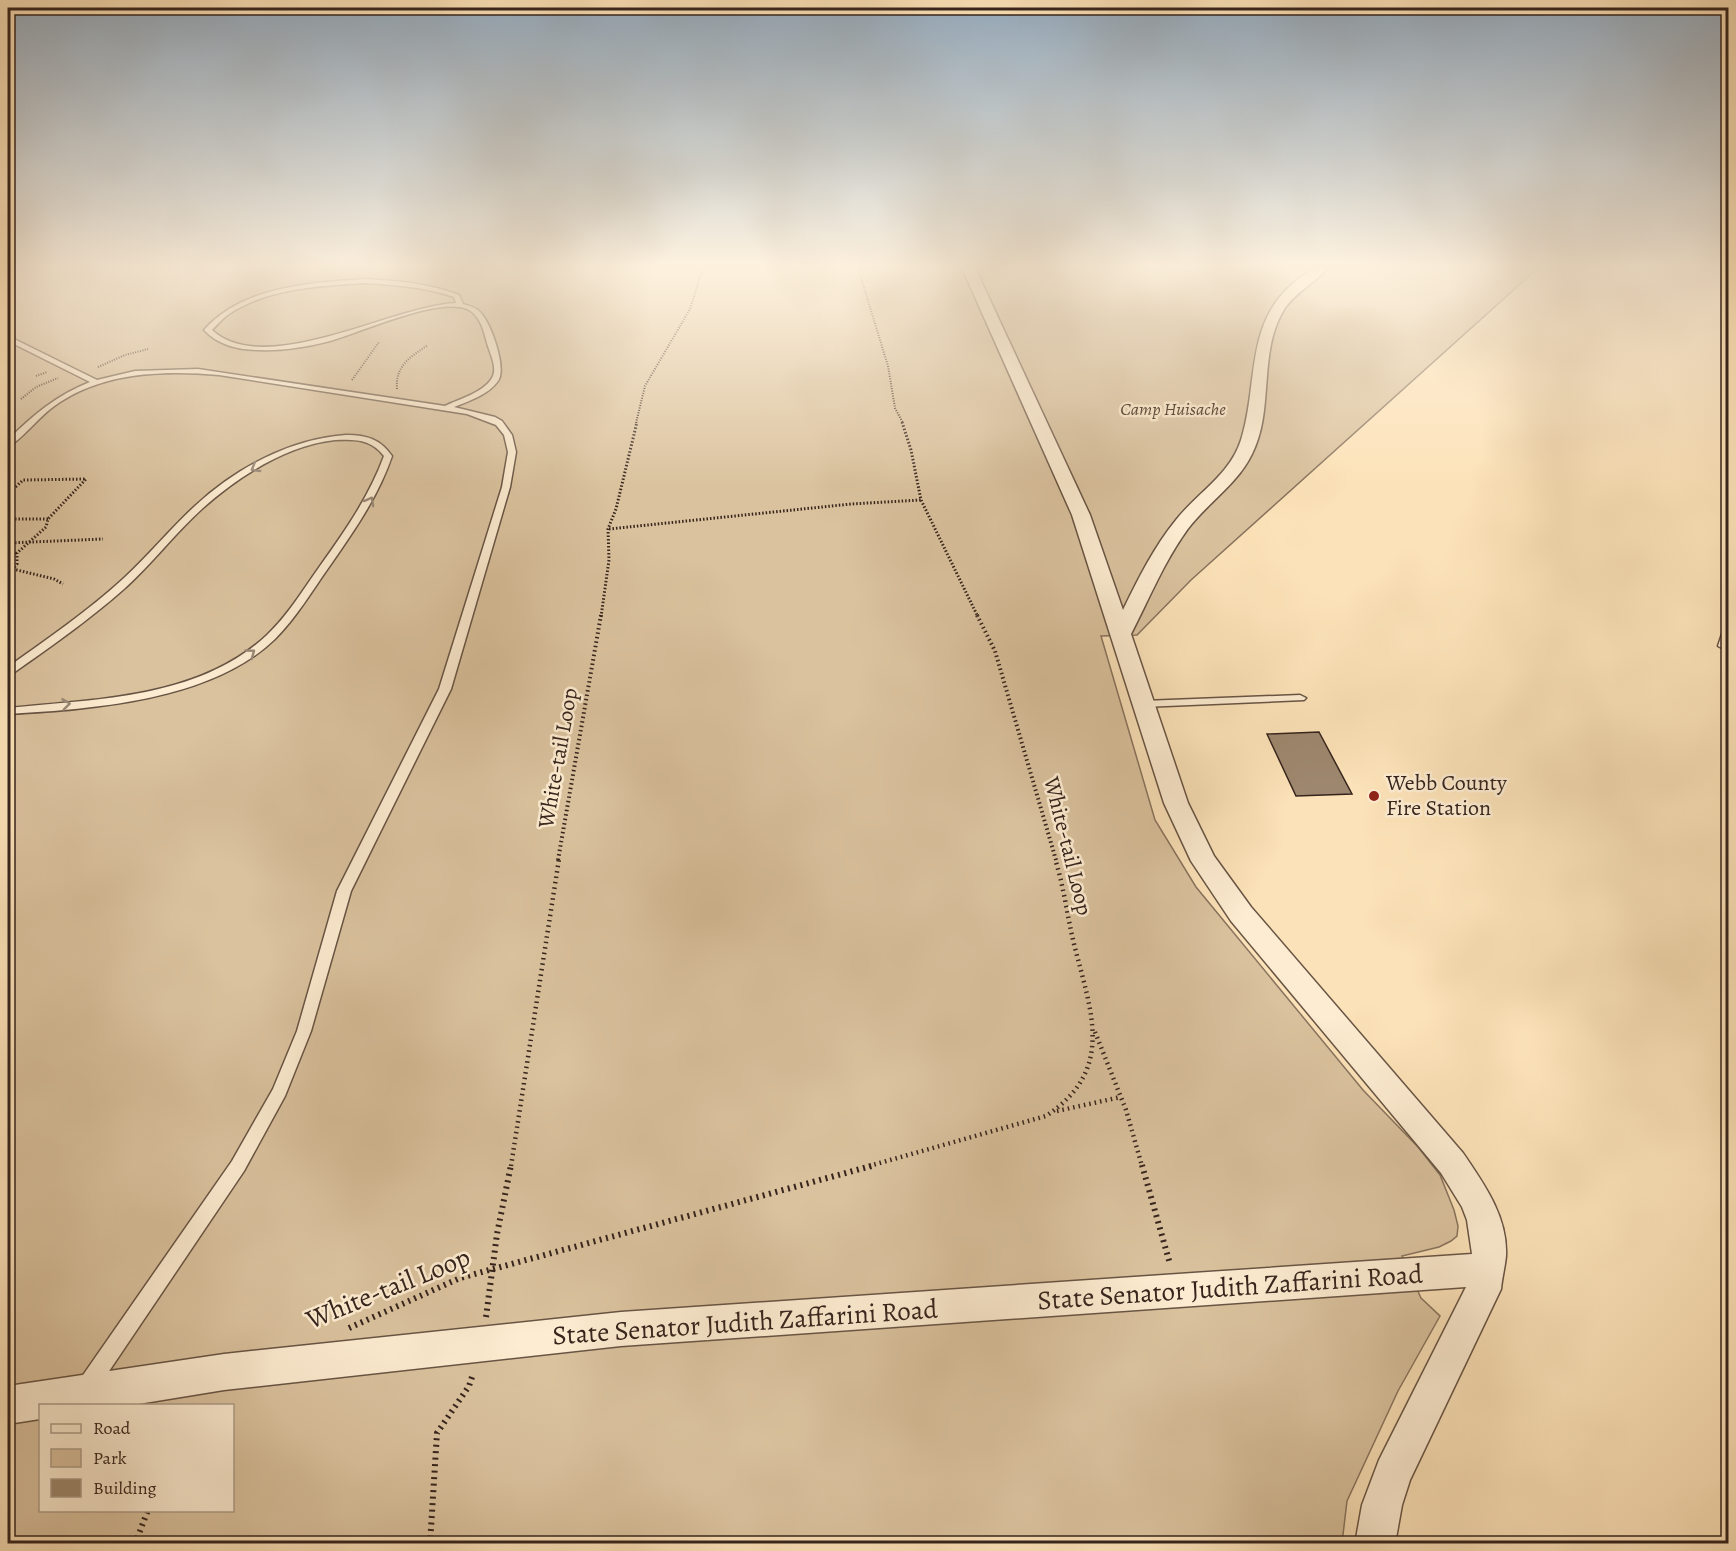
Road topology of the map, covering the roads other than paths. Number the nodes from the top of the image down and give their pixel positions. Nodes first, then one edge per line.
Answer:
1 (13, 340) edge
2 (220, 340) edge
3 (326, 340) edge
4 (490, 340) edge
5 (1001, 340) edge
6 (1264, 340) edge
7 (98, 382) junction
8 (447, 408) junction
9 (8, 444) edge
10 (1728, 631) edge
11 (1120, 635) junction
12 (1728, 648) edge
13 (8, 672) edge
14 (1300, 698) dead end
15 (1143, 704) junction
16 (8, 711) edge
17 (1486, 1269) junction
18 (82, 1394) junction
19 (8, 1405) edge
20 (1375, 1544) edge

1 - 7 lane
2 - 3 lane
4 - 8 lane
5 - 11 street
6 - 11 street
7 - 8 lane
7 - 9 lane
8 - 18 lane
10 - 12 lane
11 - 15 street
16 -> 13 lane
14 - 15 lane
15 - 17 street
17 - 18 street, State Senator Judith Zaffarini Road
17 - 20 street
18 - 19 street, State Senator Judith Zaffarini Road

